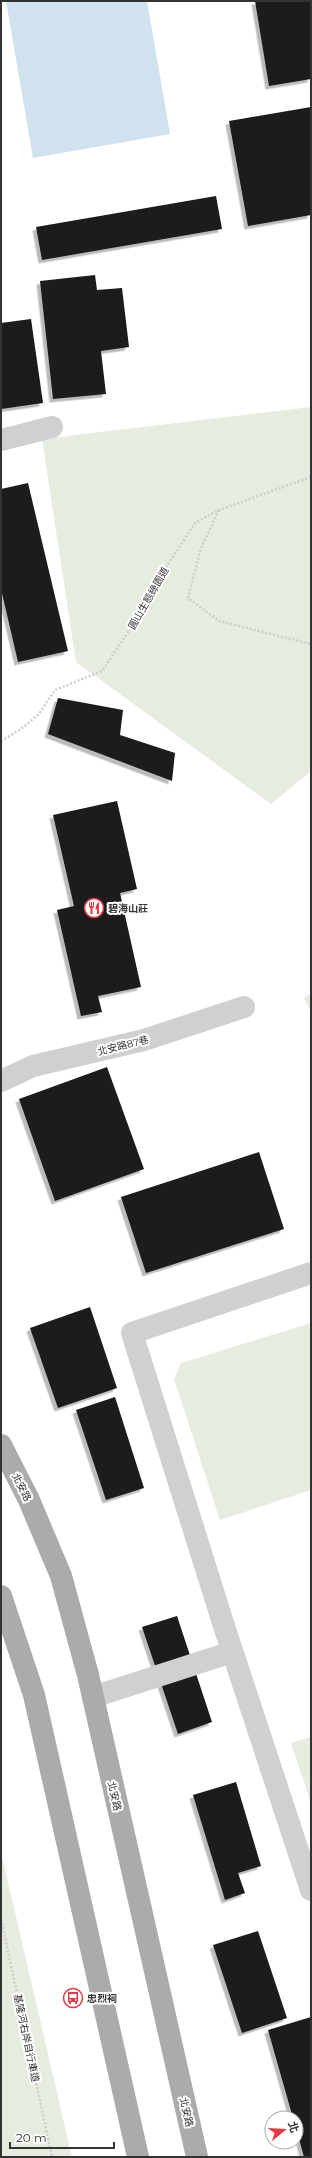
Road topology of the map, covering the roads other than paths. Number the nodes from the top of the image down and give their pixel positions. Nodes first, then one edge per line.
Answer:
1 (52, 427) dead end
2 (1, 440) edge
3 (244, 1007) dead end
4 (1, 1081) edge
5 (311, 1273) edge
6 (1, 1445) edge
7 (1, 1596) edge
8 (232, 1652) junction
9 (93, 1697) junction
10 (311, 1890) edge
11 (138, 2157) edge
12 (197, 2157) edge

1 - 2 lane
3 - 4 lane, 北安路87巷
5 - 8 lane
6 - 9 main road, 北安路
7 - 11 main road
8 - 9 lane
8 - 10 lane
9 - 12 main road, 北安路

